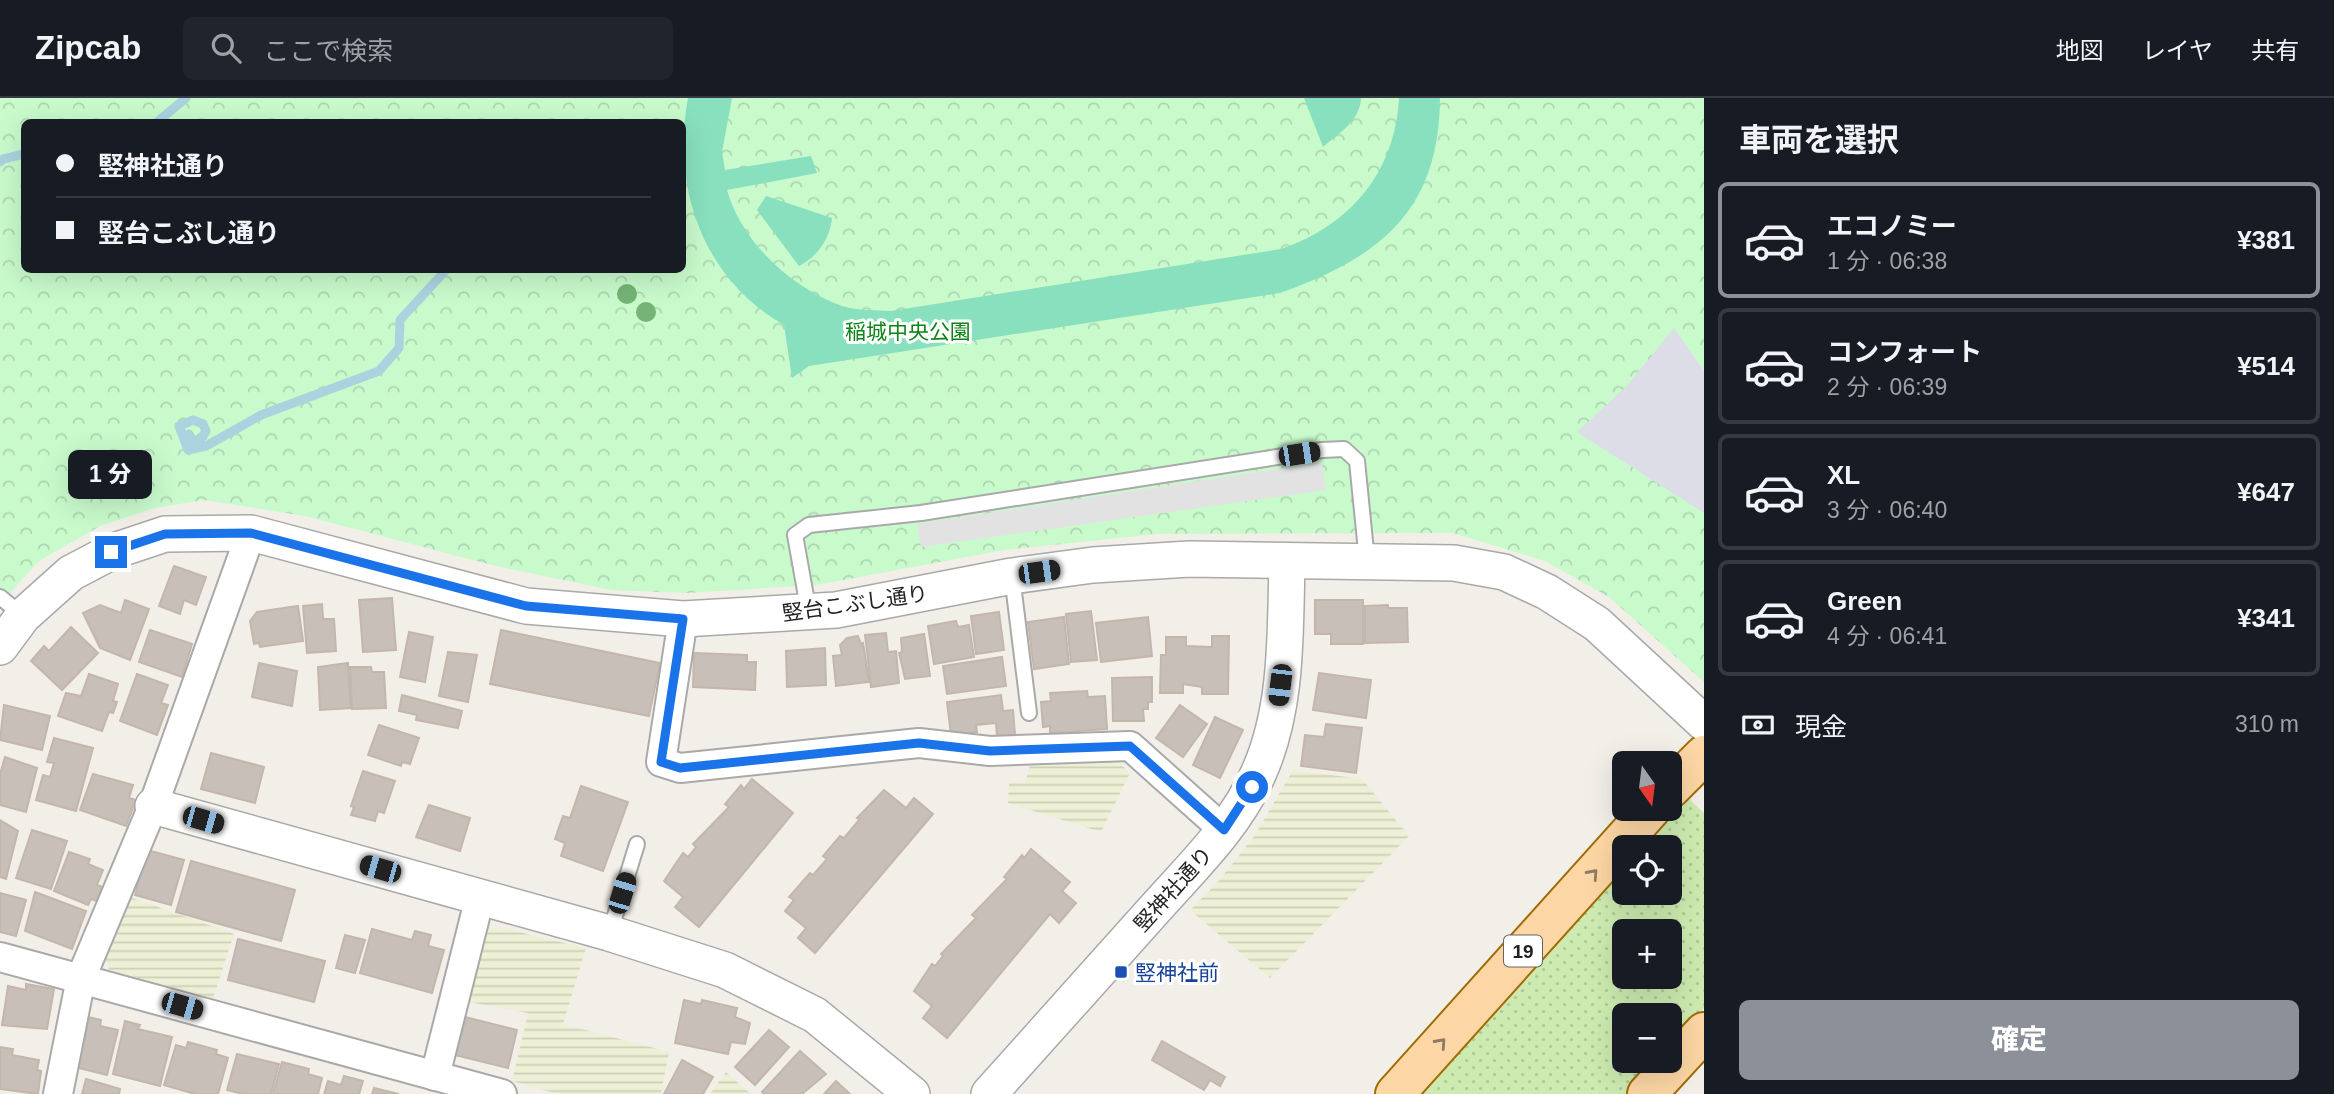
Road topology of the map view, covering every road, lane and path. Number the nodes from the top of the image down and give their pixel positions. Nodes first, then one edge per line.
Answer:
1 (251, 533) junction
2 (1367, 561) junction
3 (1287, 562) junction
4 (1012, 576) junction
5 (11, 606) edge
6 (809, 613) junction
7 (683, 619) junction
8 (0, 647) edge
9 (1030, 713) dead end
10 (1704, 723) edge
11 (1704, 755) edge
12 (1682, 777) edge
13 (153, 806) junction
14 (1640, 821) edge
15 (1224, 830) junction
16 (637, 844) dead end
17 (480, 897) junction
18 (610, 933) junction
19 (0, 957) edge
20 (81, 978) junction
21 (1704, 1032) edge
22 (435, 1076) junction
23 (58, 1094) edge
24 (502, 1094) edge
25 (912, 1094) edge
26 (989, 1094) edge
27 (1395, 1094) edge
28 (1647, 1094) edge

1 - 5 street, 竪台こぶし通り
1 - 7 street, 竪台こぶし通り
1 - 13 street
2 - 3 street, 竪台こぶし通り
2 - 6 lane
2 - 10 street, 竪台こぶし通り
3 - 4 street, 竪台こぶし通り
3 - 15 street, 竪神社通り
4 - 6 street, 竪台こぶし通り
4 - 9 lane
5 - 8 street, 竪台こぶし通り
6 - 7 street, 竪台こぶし通り
7 - 15 street
11 - 12 main road
13 - 17 street
13 - 20 street
27 -> 14 main road, 19
15 - 26 street, 竪神社通り
16 - 18 lane
17 - 18 street
17 - 22 street
18 - 25 street
19 - 20 street
20 - 22 street
20 - 23 street
21 - 28 main road
22 - 24 street

